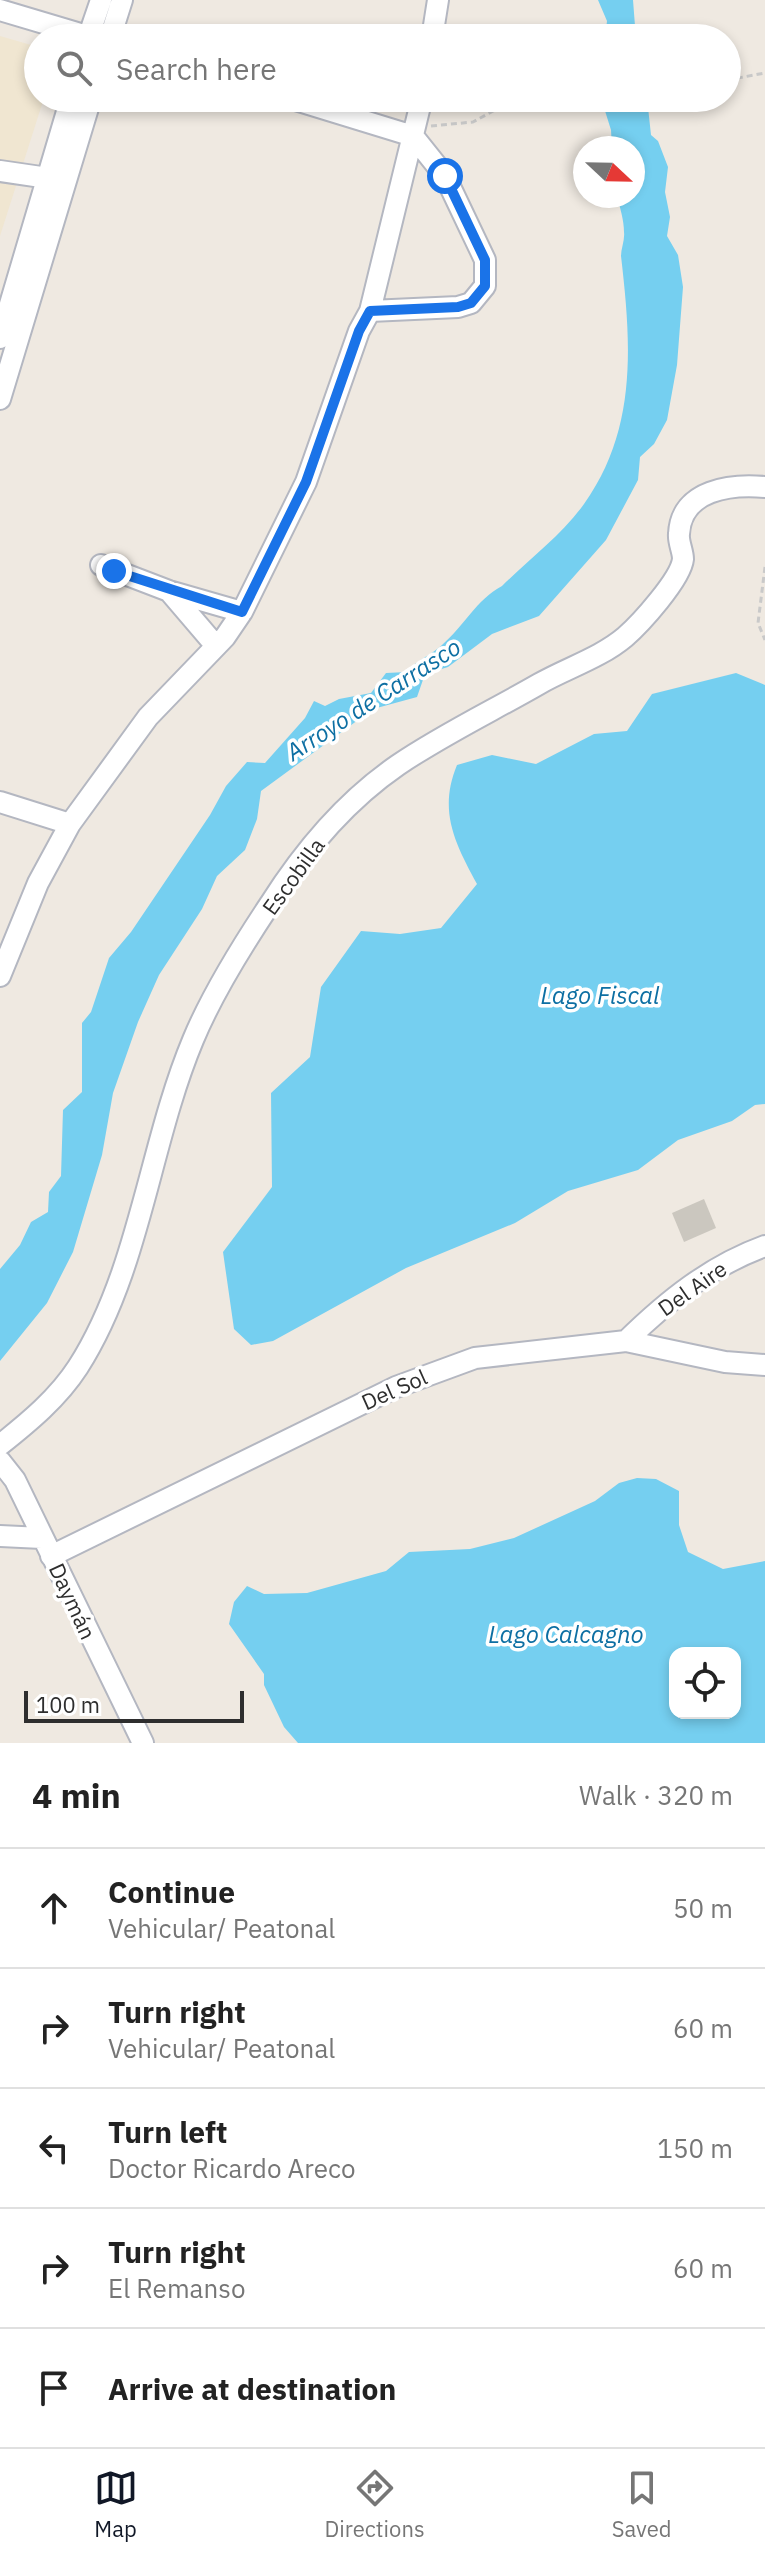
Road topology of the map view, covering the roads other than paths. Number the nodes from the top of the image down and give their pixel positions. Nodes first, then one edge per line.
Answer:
1 (101, 0) edge
2 (122, 0) edge
3 (438, 0) edge
4 (0, 10) edge
5 (48, 24) edge
6 (97, 24) edge
7 (105, 24) edge
8 (434, 24) edge
9 (67, 112) edge
10 (86, 112) edge
11 (335, 112) edge
12 (419, 112) edge
13 (413, 136) junction
14 (0, 171) edge
15 (48, 178) junction
16 (44, 220) junction
17 (370, 311) junction
18 (0, 338) edge
19 (0, 399) edge
20 (765, 487) edge
21 (101, 565) dead end
22 (169, 591) junction
23 (242, 612) junction
24 (216, 646) junction
25 (0, 802) edge
26 (70, 824) junction
27 (0, 976) edge
28 (765, 1246) edge
29 (626, 1341) junction
30 (765, 1365) edge
31 (0, 1445) edge
32 (0, 1461) edge
33 (0, 1536) edge
34 (47, 1547) junction
35 (143, 1743) edge

1 - 6 street
2 - 7 street
3 - 8 street
4 - 5 street
9 - 15 street
10 - 16 street
11 - 13 street
12 - 13 street
13 - 17 street
13 - 17 street
14 - 15 street
15 - 16 street
16 - 18 street
16 - 19 street
17 - 23 street
20 - 31 street, Escobilla
21 - 22 street
22 - 23 street
22 - 24 street
23 - 24 street
24 - 26 street
25 - 26 street
26 - 27 street
28 - 29 street, Del Aire
29 - 30 street, Del Sol
29 - 34 street, Del Sol
32 - 34 street, Daymán
33 - 34 street
34 - 35 street, Daymán

